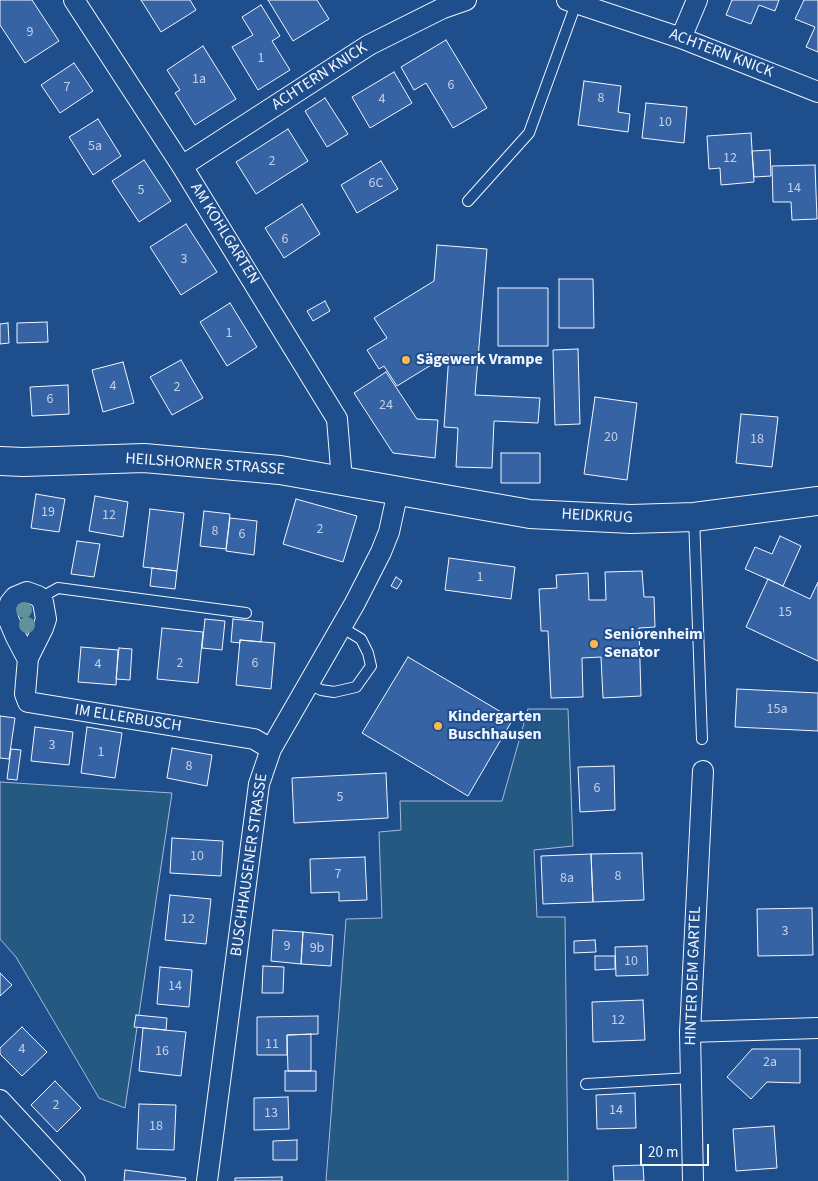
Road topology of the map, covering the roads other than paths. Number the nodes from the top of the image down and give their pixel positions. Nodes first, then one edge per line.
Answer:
1 (74, 0) edge
2 (466, 0) edge
3 (697, 0) edge
4 (574, 1) edge
5 (681, 38) junction
6 (818, 92) edge
7 (182, 166) junction
8 (468, 201) dead end
9 (0, 461) edge
10 (342, 480) junction
11 (388, 489) junction
12 (818, 501) edge
13 (694, 517) junction
14 (40, 598) junction
15 (246, 613) dead end
16 (341, 627) junction
17 (28, 658) junction
18 (309, 684) junction
19 (702, 739) dead end
20 (271, 749) junction
21 (703, 771) dead end
22 (818, 1028) edge
23 (690, 1032) junction
24 (691, 1078) junction
25 (586, 1084) dead end
26 (0, 1100) edge
27 (75, 1181) edge
28 (207, 1181) edge
29 (693, 1181) edge

1 - 7 street, AM KOHLGARTEN
2 - 7 street, ACHTERN KNICK
3 - 5 street
4 - 5 street, ACHTERN KNICK
4 - 8 lane
5 - 6 street, ACHTERN KNICK
7 - 10 street, AM KOHLGARTEN
9 - 10 main road, HEILSHORNER STRASSE
10 - 11 main road, HEILSHORNER STRASSE
11 - 13 main road, HEIDKRUG
11 - 16 street, BUSCHHAUSENER STRASSE
12 - 13 main road, HEIDKRUG
13 - 19 lane
14 - 15 lane
14 - 17 street, IM ELLERBUSCH
14 - 17 street
16 - 18 street, BUSCHHAUSENER STRASSE
16 - 18 lane
17 - 20 street, IM ELLERBUSCH
18 - 20 street, BUSCHHAUSENER STRASSE
20 - 28 street, BUSCHHAUSENER STRASSE
21 - 23 street, HINTER DEM GARTEL
22 - 23 street
23 - 24 street, HINTER DEM GARTEL
24 - 25 lane
24 - 29 street, HINTER DEM GARTEL
26 - 27 street

